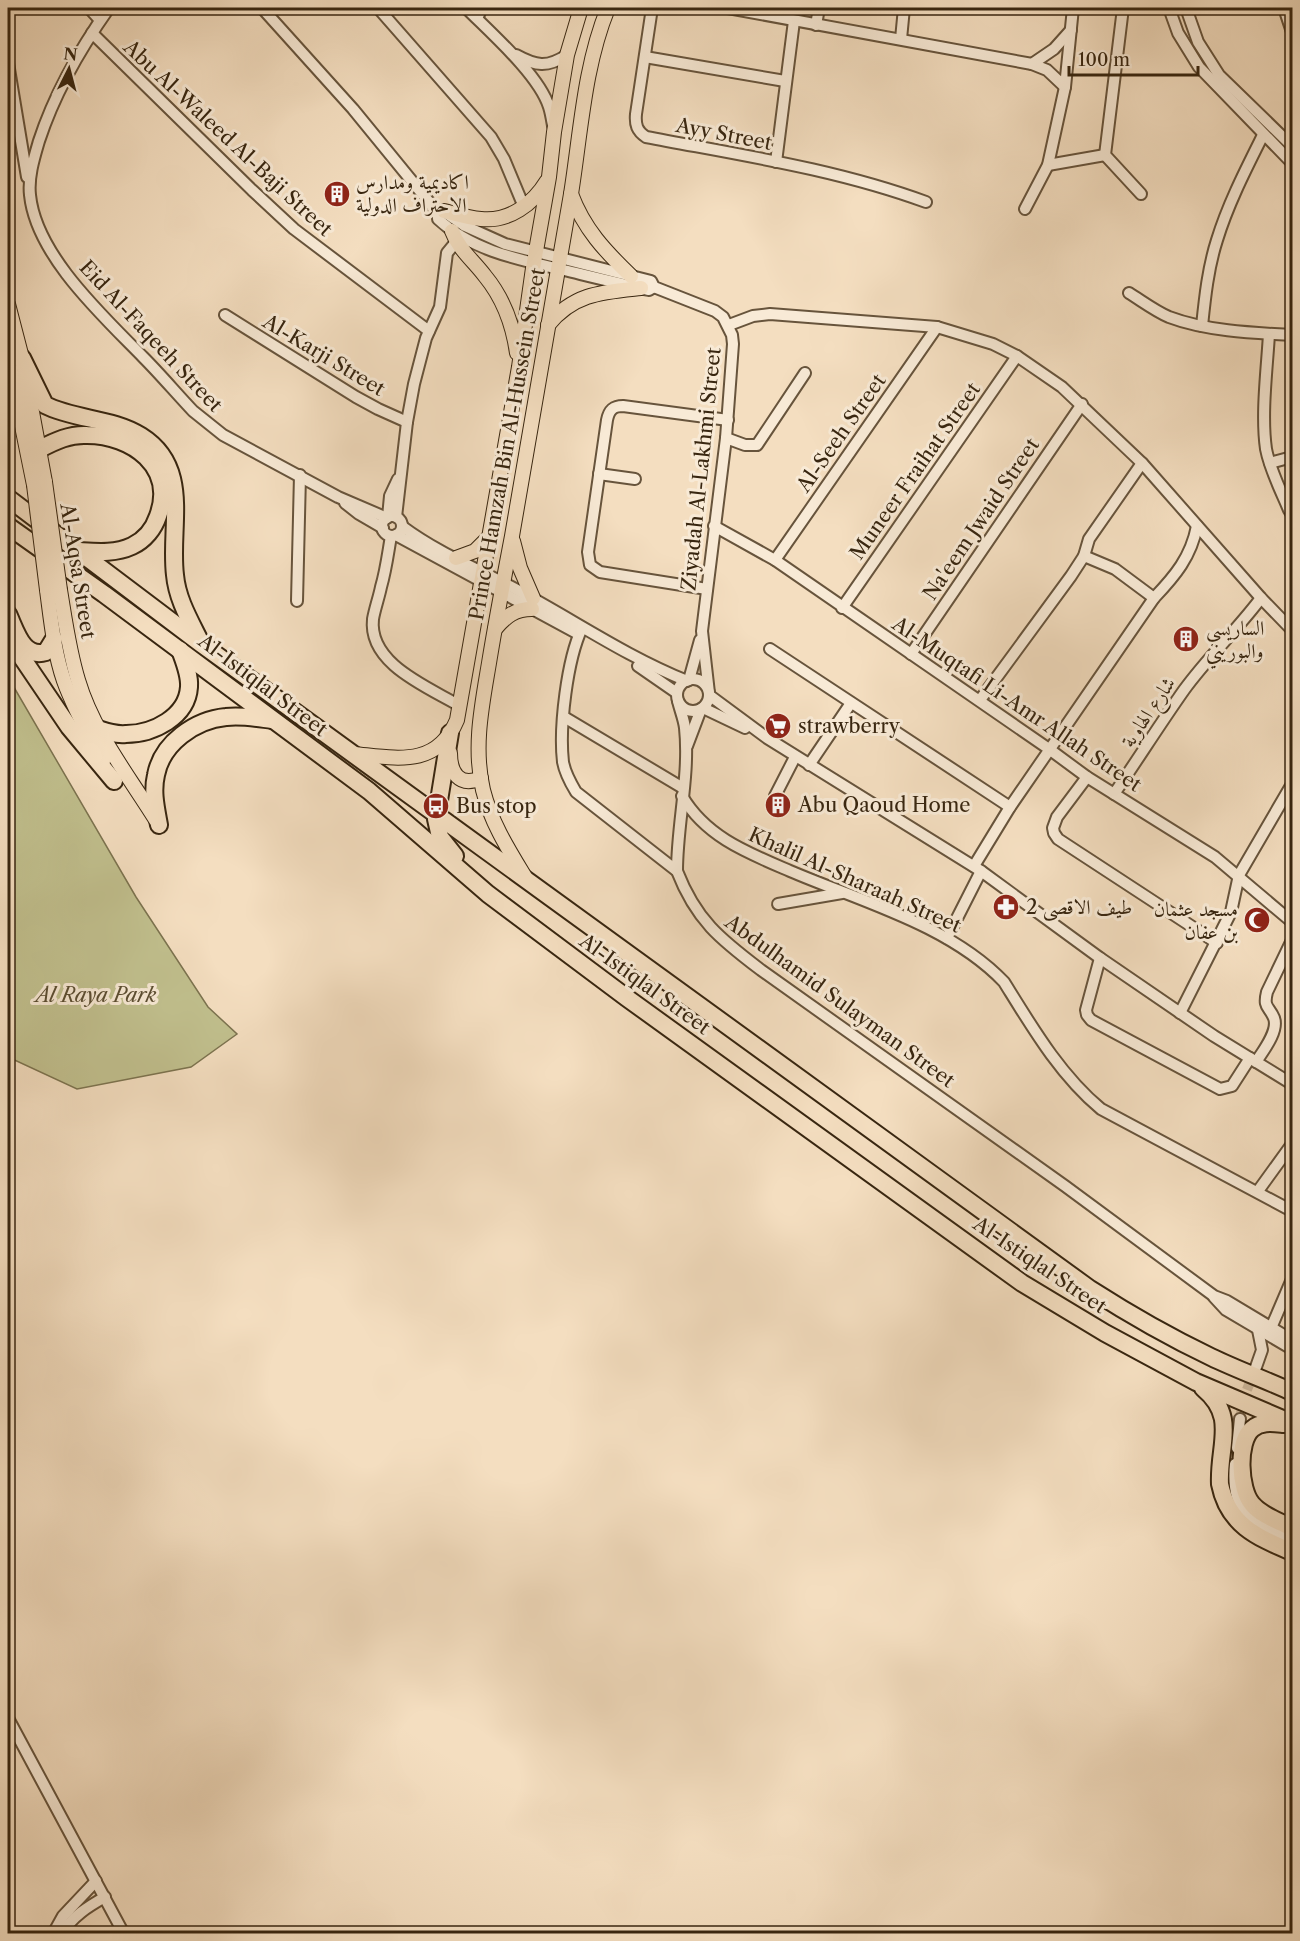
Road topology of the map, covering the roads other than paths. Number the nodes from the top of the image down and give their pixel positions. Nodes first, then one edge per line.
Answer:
1 (88, 8) edge
2 (108, 8) edge
3 (262, 8) edge
4 (378, 8) edge
5 (466, 8) edge
6 (482, 8) edge
7 (581, 8) edge
8 (608, 8) edge
9 (652, 8) edge
10 (733, 8) edge
11 (819, 8) edge
12 (904, 8) edge
13 (1073, 8) edge
14 (1123, 8) edge
15 (1169, 8) edge
16 (1186, 8) edge
17 (1284, 8) edge
18 (477, 18) junction
19 (100, 20) junction
20 (794, 21) junction
21 (816, 25) junction
22 (1071, 29) junction
23 (1293, 32) edge
24 (92, 33) junction
25 (901, 39) junction
26 (510, 52) junction
27 (567, 55) junction
28 (645, 57) junction
29 (8, 63) edge
30 (1032, 64) junction
31 (785, 81) junction
32 (1065, 87) junction
33 (554, 132) junction
34 (1263, 135) junction
35 (1293, 146) edge
36 (1105, 155) junction
37 (776, 162) junction
38 (1293, 163) edge
39 (1048, 165) junction
40 (549, 177) junction
41 (29, 192) junction
42 (571, 192) junction
43 (1141, 194) dead end
44 (926, 202) dead end
45 (524, 207) junction
46 (1025, 209) dead end
47 (441, 212) junction
48 (454, 236) junction
49 (535, 257) junction
50 (559, 263) junction
51 (631, 276) junction
52 (648, 288) junction
53 (1129, 293) dead end
54 (8, 304) edge
55 (225, 315) dead end
56 (548, 325) junction
57 (729, 325) junction
58 (1202, 326) junction
59 (937, 327) junction
60 (429, 332) junction
61 (1269, 334) junction
62 (1293, 335) edge
63 (1017, 356) junction
64 (15, 358) edge
65 (519, 367) junction
66 (805, 374) dead end
67 (1082, 404) junction
68 (728, 420) junction
69 (406, 422) junction
70 (726, 438) junction
71 (40, 449) junction
72 (1293, 457) edge
73 (1142, 463) junction
74 (1270, 464) junction
75 (599, 474) junction
76 (300, 475) junction
77 (635, 479) dead end
78 (39, 484) junction
79 (8, 498) edge
80 (1293, 514) edge
81 (388, 520) junction
82 (714, 526) junction
83 (1197, 526) junction
84 (397, 533) junction
85 (12, 535) edge
86 (490, 536) junction
87 (512, 536) junction
88 (77, 550) junction
89 (440, 554) junction
90 (1084, 556) junction
91 (456, 558) junction
92 (775, 560) junction
93 (482, 577) junction
94 (502, 587) junction
95 (706, 589) junction
96 (53, 590) junction
97 (1154, 598) junction
98 (1261, 598) junction
99 (297, 601) dead end
100 (532, 604) junction
101 (842, 608) junction
102 (8, 614) edge
103 (495, 629) junction
104 (1293, 630) edge
105 (580, 631) junction
106 (702, 631) junction
107 (8, 637) edge
108 (54, 639) junction
109 (200, 643) junction
110 (770, 649) dead end
111 (180, 650) junction
112 (911, 654) junction
113 (688, 680) junction
114 (709, 694) junction
115 (678, 697) junction
116 (980, 700) junction
117 (851, 703) junction
118 (460, 706) junction
119 (702, 709) junction
120 (564, 717) junction
121 (275, 720) junction
122 (98, 729) junction
123 (450, 733) junction
124 (767, 738) junction
125 (686, 749) junction
126 (1049, 749) junction
127 (354, 754) junction
128 (795, 757) junction
129 (809, 765) junction
130 (1087, 777) junction
131 (481, 778) junction
132 (114, 781) joint
133 (1293, 784) edge
134 (683, 792) junction
135 (1114, 794) junction
136 (775, 796) dead end
137 (1010, 807) junction
138 (437, 813) junction
139 (159, 825) joint
140 (978, 869) junction
141 (677, 871) junction
142 (463, 873) junction
143 (1239, 875) junction
144 (527, 881) junction
145 (842, 893) junction
146 (778, 904) dead end
147 (1293, 922) edge
148 (947, 938) junction
149 (1293, 940) edge
150 (1217, 943) junction
151 (1100, 958) junction
152 (1180, 1013) junction
153 (1253, 1060) junction
154 (1293, 1084) edge
155 (1293, 1144) edge
156 (1258, 1191) junction
157 (1293, 1211) edge
158 (1293, 1279) edge
159 (1214, 1296) junction
160 (1271, 1328) junction
161 (1258, 1330) junction
162 (1290, 1345) edge
163 (1261, 1355) junction
164 (1256, 1367) tunnel mouth
165 (1196, 1382) junction
166 (1293, 1392) edge
167 (1240, 1419) tunnel mouth
168 (1293, 1424) edge
169 (1293, 1528) edge
170 (1293, 1540) edge
171 (1293, 1552) edge
172 (8, 1718) edge
173 (96, 1881) junction
174 (105, 1897) junction
175 (65, 1922) junction
176 (53, 1934) edge
177 (62, 1934) edge
178 (124, 1934) edge

1 - 19 street
2 - 19 street, Eid Al-Faqeeh Street
3 - 47 street
4 - 45 street
5 - 18 street
6 - 18 street
7 - 27 main road, Prince Hamzah Bin Al-Hussein Street
8 - 42 main road, Prince Hamzah Bin Al-Hussein Street
9 - 28 street, Ayy Street
10 - 20 street
11 - 21 street
12 - 25 street
13 - 22 street
14 - 36 street
15 - 34 street
16 - 35 street
17 - 23 street
18 - 26 street
19 - 24 street, Eid Al-Faqeeh Street
20 - 21 street
20 - 31 street
21 - 25 street
22 - 30 street
22 - 32 street
24 - 41 street, Eid Al-Faqeeh Street
24 - 60 street, Abu Al-Waleed Al-Baji Street
25 - 30 street
26 - 27 street
26 - 33 street
27 - 33 main road, Prince Hamzah Bin Al-Hussein Street
28 - 31 street
28 - 37 street, Ayy Street
29 - 41 street
30 - 32 street
31 - 37 street
32 - 39 street
33 - 40 main road, Prince Hamzah Bin Al-Hussein Street
34 - 38 street
34 - 58 street
36 - 39 street
36 - 43 street
37 - 44 street, Ayy Street
39 - 46 street
40 - 45 main road
40 - 49 main road, Prince Hamzah Bin Al-Hussein Street
41 - 76 street, Eid Al-Faqeeh Street
42 - 50 main road, Prince Hamzah Bin Al-Hussein Street
42 - 51 main road
45 - 47 main road
47 - 48 street
47 - 49 street
48 - 49 street
48 - 60 street
48 - 65 main road
49 - 50 street
49 - 65 main road, Prince Hamzah Bin Al-Hussein Street
50 - 51 street, Ziyadah Al-Lakhmi Street
50 - 52 street, Ziyadah Al-Lakhmi Street
50 - 56 main road, Prince Hamzah Bin Al-Hussein Street
51 - 52 street, Ziyadah Al-Lakhmi Street
52 - 56 main road
52 - 57 street, Ziyadah Al-Lakhmi Street
53 - 58 street
54 - 64 main road, Al-Aqsa Street
55 - 69 street, Al-Karji Street
56 - 87 main road, Prince Hamzah Bin Al-Hussein Street
57 - 59 street
57 - 68 street, Ziyadah Al-Lakhmi Street
58 - 61 street
59 - 63 street
59 - 92 street, Al-Seeh Street
60 - 69 street
61 - 62 street
61 - 74 street
63 - 67 street
63 - 101 street, Muneer Fraihat Street
64 - 71 main road, Al-Aqsa Street
64 - 78 main road, Al-Aqsa Street
64 - 109 highway
65 - 86 main road, Prince Hamzah Bin Al-Hussein Street
66 - 70 street
67 - 73 street
67 - 112 street, Na'eem Jwaid Street
68 - 70 street, Ziyadah Al-Lakhmi Street
68 - 75 street
69 - 81 street
70 - 82 street, Ziyadah Al-Lakhmi Street
71 - 78 main road, Al-Aqsa Street
71 - 88 highway
72 - 74 street
73 - 83 street
73 - 90 street
74 - 80 street
75 - 77 street
75 - 95 street
76 - 81 street, Eid Al-Faqeeh Street
76 - 99 street
78 - 96 main road, Al-Aqsa Street, bridge
79 - 88 highway, Al-Istiqlal Street
81 - 84 street
81 - 84 street
82 - 92 street, Al-Muqtafi Li-Amr Allah Street
82 - 95 street, Ziyadah Al-Lakhmi Street
83 - 97 street
83 - 98 street
84 - 89 street
84 - 118 street
85 - 111 highway, Al-Istiqlal Street
86 - 91 main road
86 - 93 main road, Prince Hamzah Bin Al-Hussein Street
87 - 94 main road, Prince Hamzah Bin Al-Hussein Street
87 - 100 main road
88 - 109 highway, Al-Istiqlal Street
89 - 91 street
89 - 93 street
90 - 97 street
90 - 116 street
91 - 93 street
92 - 101 street, Al-Muqtafi Li-Amr Allah Street
93 - 94 street
93 - 118 main road, Prince Hamzah Bin Al-Hussein Street
94 - 100 street
94 - 103 main road, Prince Hamzah Bin Al-Hussein Street
95 - 106 street, Ziyadah Al-Lakhmi Street
96 - 108 main road, Al-Aqsa Street
96 - 122 main road, Al-Aqsa Street
97 - 126 street
98 - 104 street
98 - 135 street, شارع الهاوية
100 - 103 main road
100 - 105 street
101 - 112 street, Al-Muqtafi Li-Amr Allah Street
102 - 108 highway
103 - 131 main road, Prince Hamzah Bin Al-Hussein Street
105 - 113 street
105 - 115 street
105 - 120 street, Abdulhamid Sulayman Street
106 - 113 street, Ziyadah Al-Lakhmi Street
106 - 114 street, Ziyadah Al-Lakhmi Street
107 - 132 highway
108 - 132 main road, Al-Aqsa Street
109 - 127 highway, Al-Istiqlal Street
110 - 117 street
111 - 121 highway, Al-Istiqlal Street
111 - 122 highway
112 - 116 street, Al-Muqtafi Li-Amr Allah Street
113 - 114 street
113 - 115 street
114 - 119 street
114 - 124 street
115 - 119 street
115 - 125 street
116 - 126 street, Al-Muqtafi Li-Amr Allah Street
117 - 129 street
117 - 137 street
118 - 123 main road, Prince Hamzah Bin Al-Hussein Street
119 - 124 street
119 - 125 street
120 - 134 street
120 - 141 street, Abdulhamid Sulayman Street
121 - 139 highway
121 - 142 highway, Al-Istiqlal Street
122 - 139 main road, Al-Aqsa Street
123 - 127 main road, Prince Hamzah Bin Al-Hussein Street
123 - 131 main road
123 - 138 highway
124 - 128 street
125 - 134 street
126 - 130 street, Al-Muqtafi Li-Amr Allah Street
126 - 137 street
127 - 138 highway, Al-Istiqlal Street
128 - 129 street
128 - 136 street
129 - 140 street
130 - 135 street, Al-Muqtafi Li-Amr Allah Street
130 - 150 street
131 - 144 main road, Prince Hamzah Bin Al-Hussein Street
133 - 143 street
134 - 141 street
134 - 145 street, Khalil Al-Sharaah Street
135 - 143 street, Al-Muqtafi Li-Amr Allah Street
137 - 140 street
138 - 142 highway
138 - 144 highway, Al-Istiqlal Street
140 - 148 street
140 - 151 street
141 - 159 street, Abdulhamid Sulayman Street
142 - 165 highway, Al-Istiqlal Street
143 - 147 street, Al-Muqtafi Li-Amr Allah Street
143 - 150 street
144 - 166 highway, Al-Istiqlal Street
145 - 146 street
145 - 148 street, Khalil Al-Sharaah Street
148 - 156 street, Khalil Al-Sharaah Street
149 - 153 street
150 - 152 street
151 - 152 street
151 - 153 street
152 - 153 street
153 - 154 street
155 - 156 street
156 - 157 street, Khalil Al-Sharaah Street
158 - 160 street
159 - 160 street
159 - 161 street
160 - 162 street
161 - 162 street
161 - 163 street
162 - 163 street
163 - 164 street
165 - 168 highway, Al-Istiqlal Street
165 - 171 highway
167 - 170 street
168 - 169 highway
172 - 173 street
173 - 174 street
173 - 175 street
174 - 175 street
174 - 178 street
175 - 176 street
175 - 177 street

